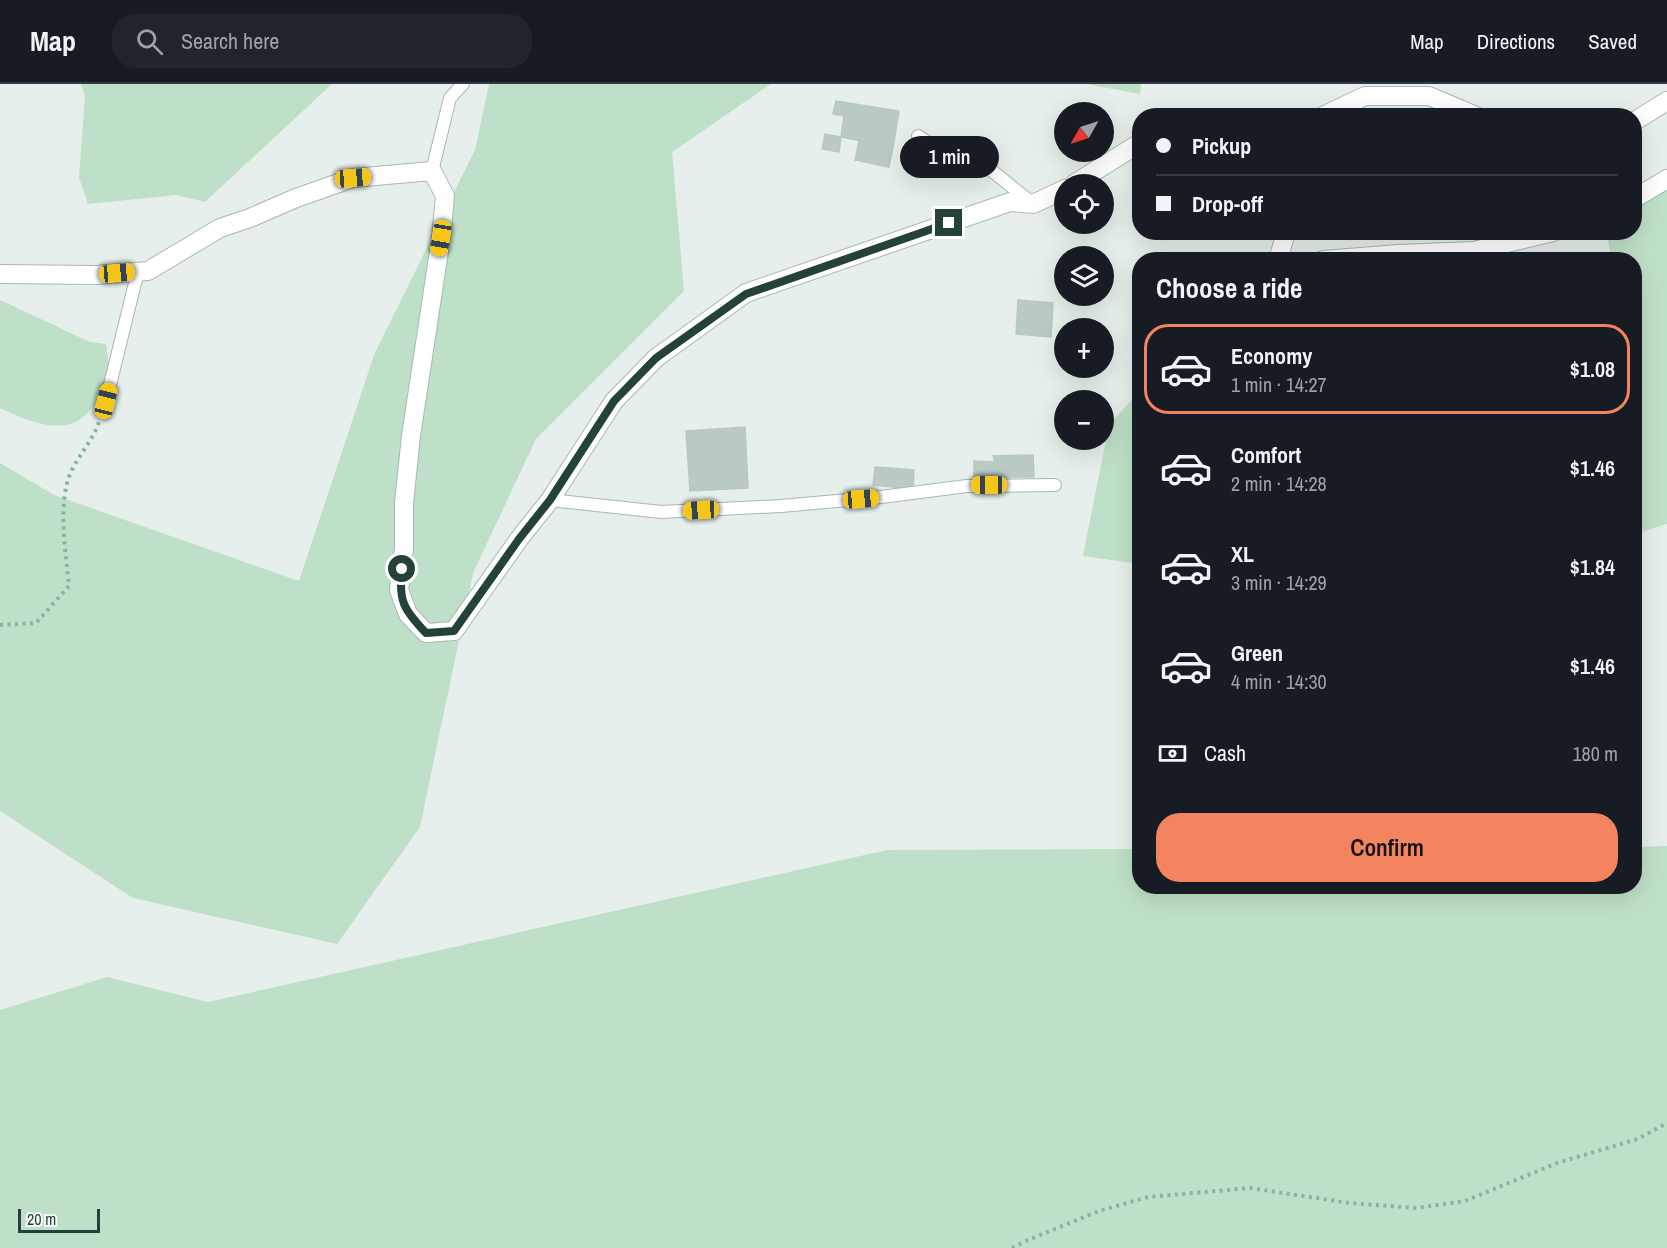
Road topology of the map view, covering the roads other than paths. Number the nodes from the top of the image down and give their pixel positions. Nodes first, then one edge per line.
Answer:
1 (463, 84) edge
2 (1667, 101) edge
3 (1340, 108) edge
4 (1457, 108) edge
5 (1642, 117) edge
6 (918, 136) dead end
7 (1132, 147) edge
8 (432, 171) junction
9 (1090, 174) edge
10 (1667, 179) edge
11 (1054, 194) edge
12 (1642, 194) edge
13 (1034, 204) junction
14 (1518, 240) edge
15 (1436, 252) edge
16 (138, 271) junction
17 (0, 274) edge
18 (106, 401) road end
19 (1055, 485) dead end
20 (550, 500) junction

1 - 8 lane
2 - 5 street
3 - 4 street
6 - 13 lane
7 - 9 street
8 - 16 street
8 - 20 street
10 - 12 street
11 - 13 street
13 - 20 street
14 - 15 street
16 - 17 street
16 - 18 lane
19 - 20 lane

